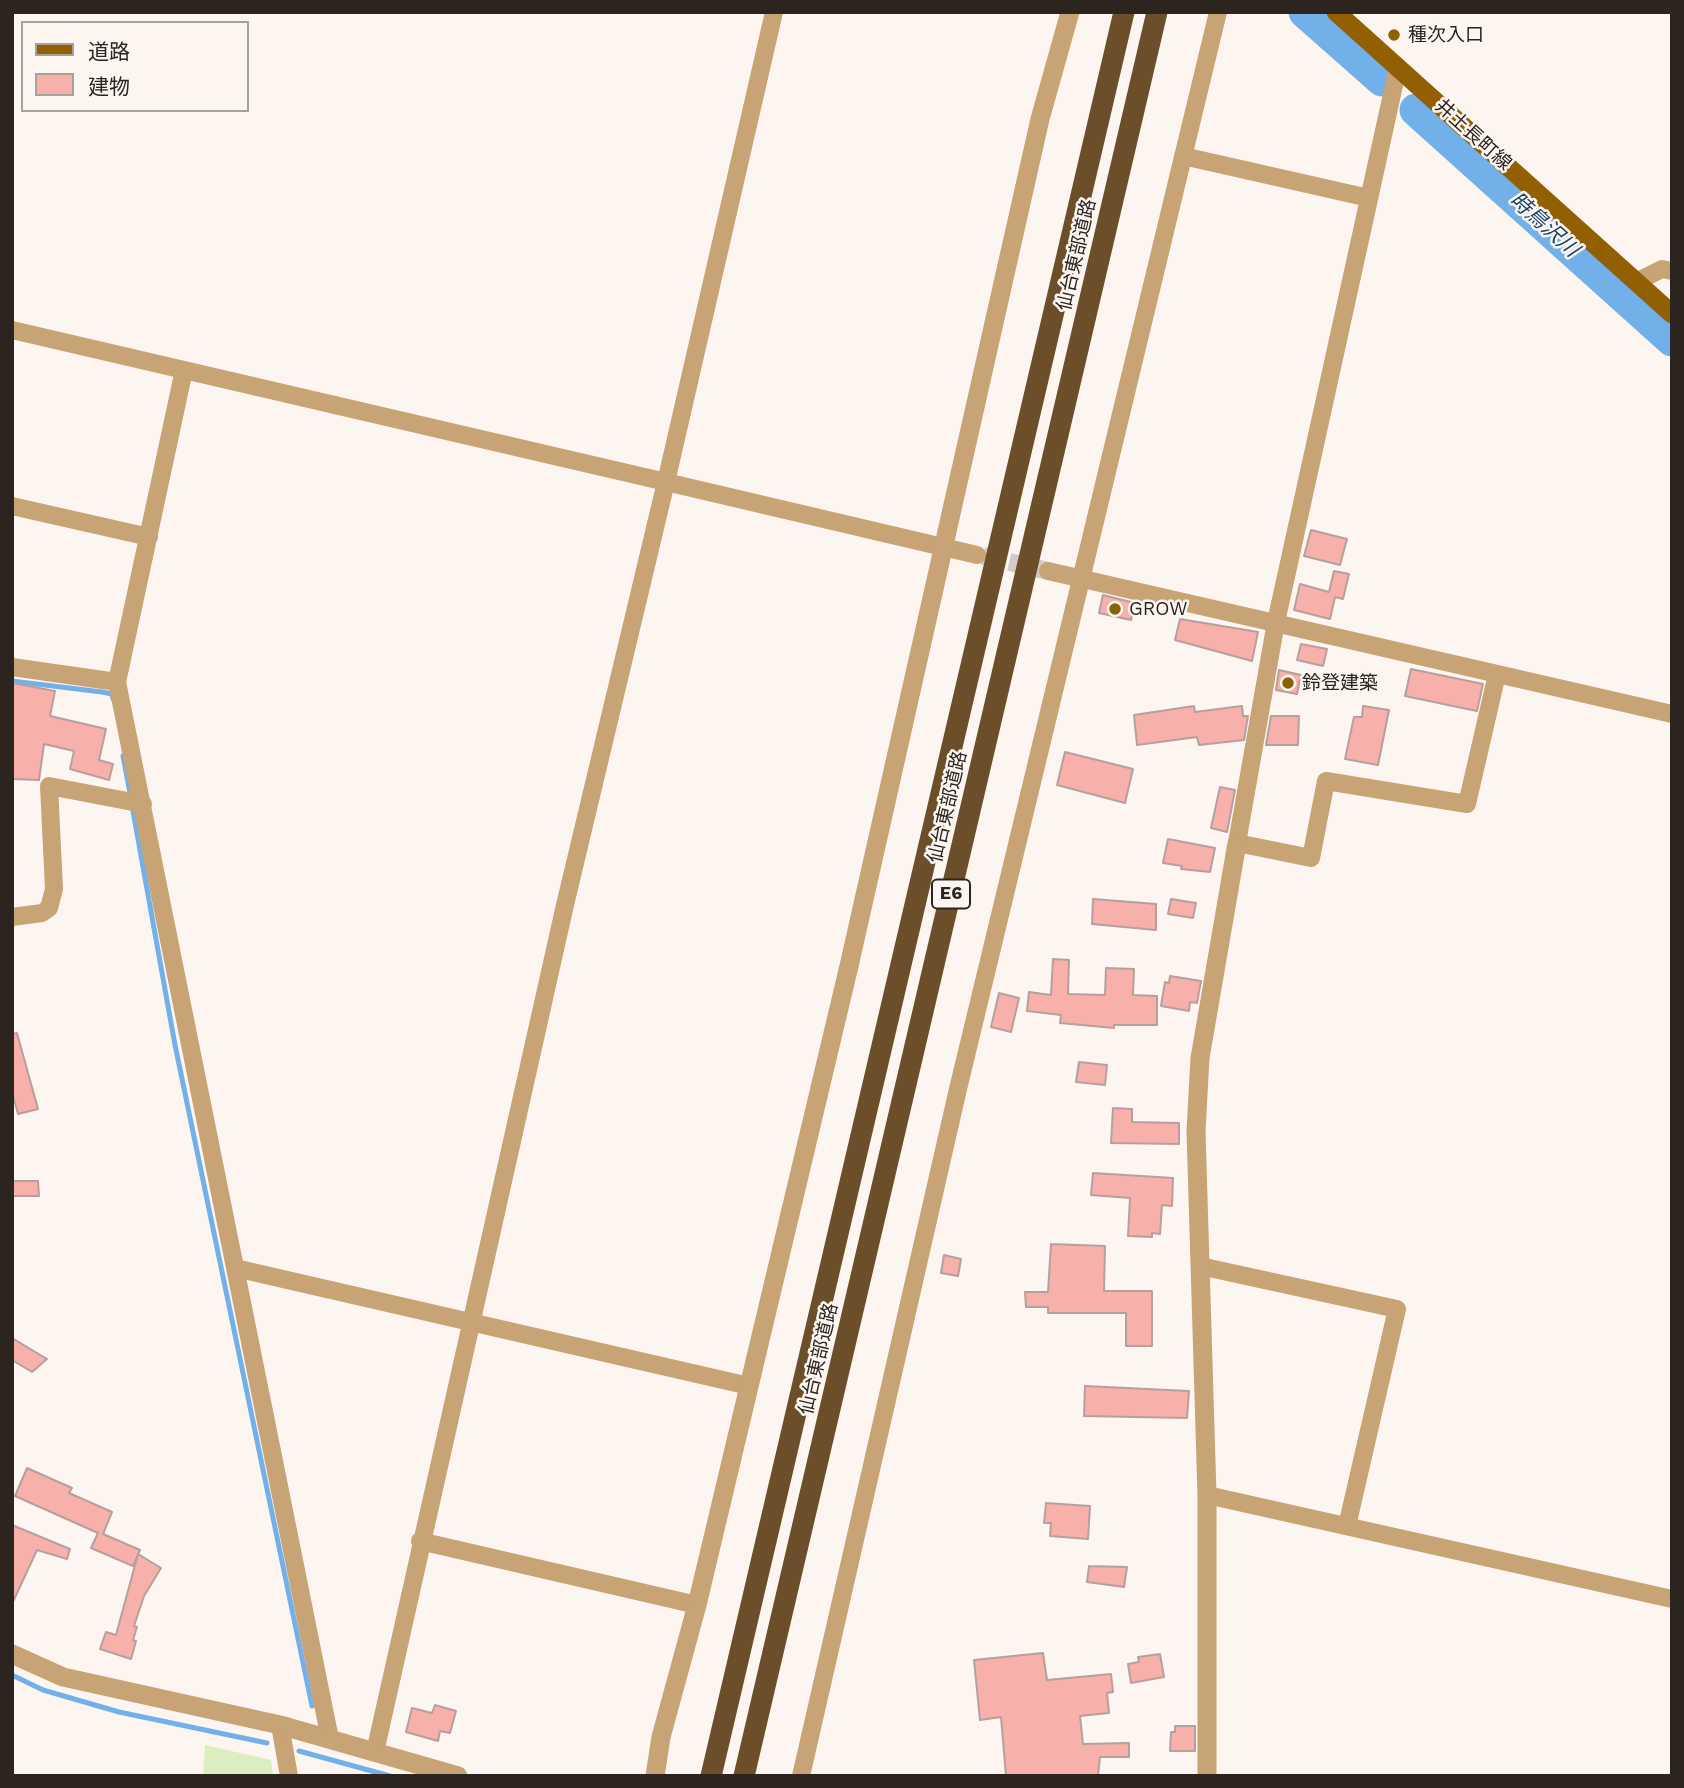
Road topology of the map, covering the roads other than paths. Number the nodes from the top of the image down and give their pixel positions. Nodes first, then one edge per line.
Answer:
1 (774, 12) edge
2 (1070, 12) edge
3 (1124, 12) edge
4 (1157, 12) edge
5 (1218, 12) edge
6 (1336, 12) edge
7 (1398, 67) junction
8 (1183, 156) junction
9 (1369, 198) junction
10 (1672, 271) edge
11 (1636, 282) junction
12 (1672, 314) edge
13 (12, 330) edge
14 (184, 370) junction
15 (666, 482) junction
16 (12, 506) edge
17 (149, 537) junction
18 (943, 547) junction
19 (977, 555) tunnel mouth
20 (1048, 571) tunnel mouth
21 (1081, 579) junction
22 (1276, 622) junction
23 (12, 667) edge
24 (1497, 674) junction
25 (117, 682) junction
26 (1672, 714) edge
27 (143, 804) junction
28 (1237, 843) junction
29 (12, 917) edge
30 (1200, 1266) junction
31 (235, 1268) junction
32 (471, 1322) junction
33 (749, 1386) junction
34 (1207, 1494) junction
35 (1346, 1526) junction
36 (420, 1541) junction
37 (1672, 1599) edge
38 (697, 1605) junction
39 (12, 1654) edge
40 (280, 1725) junction
41 (330, 1739) junction
42 (375, 1752) junction
43 (289, 1776) edge
44 (458, 1776) edge
45 (655, 1776) edge
46 (711, 1776) edge
47 (744, 1776) edge
48 (801, 1776) edge
49 (1207, 1776) edge

1 - 15 street
2 - 18 street
3 - 46 highway, 仙台東部道路 / E6
4 - 47 highway, 仙台東部道路 / E6
5 - 8 street
6 - 7 main road, 井土長町線
7 - 9 street
7 - 11 main road, 井土長町線
8 - 9 street
8 - 21 street
9 - 22 street
10 - 11 street
11 - 12 main road, 井土長町線
13 - 14 street
14 - 15 street
14 - 17 street
15 - 18 street
15 - 32 street
16 - 17 street
17 - 25 street
18 - 19 street
18 - 33 street
20 - 21 street
21 - 22 street
21 - 48 street
22 - 24 street
22 - 28 street
23 - 25 street
24 - 26 street
24 - 28 street
25 - 27 street
27 - 29 street
27 - 31 street
28 - 30 street
30 - 34 street
30 - 35 street
31 - 32 street
31 - 41 street
32 - 33 street
32 - 36 street
33 - 38 street
34 - 35 street
34 - 49 street
35 - 37 street
36 - 38 street
36 - 42 street
38 - 45 street
39 - 40 street
40 - 41 street
40 - 43 street
41 - 42 street
42 - 44 street

